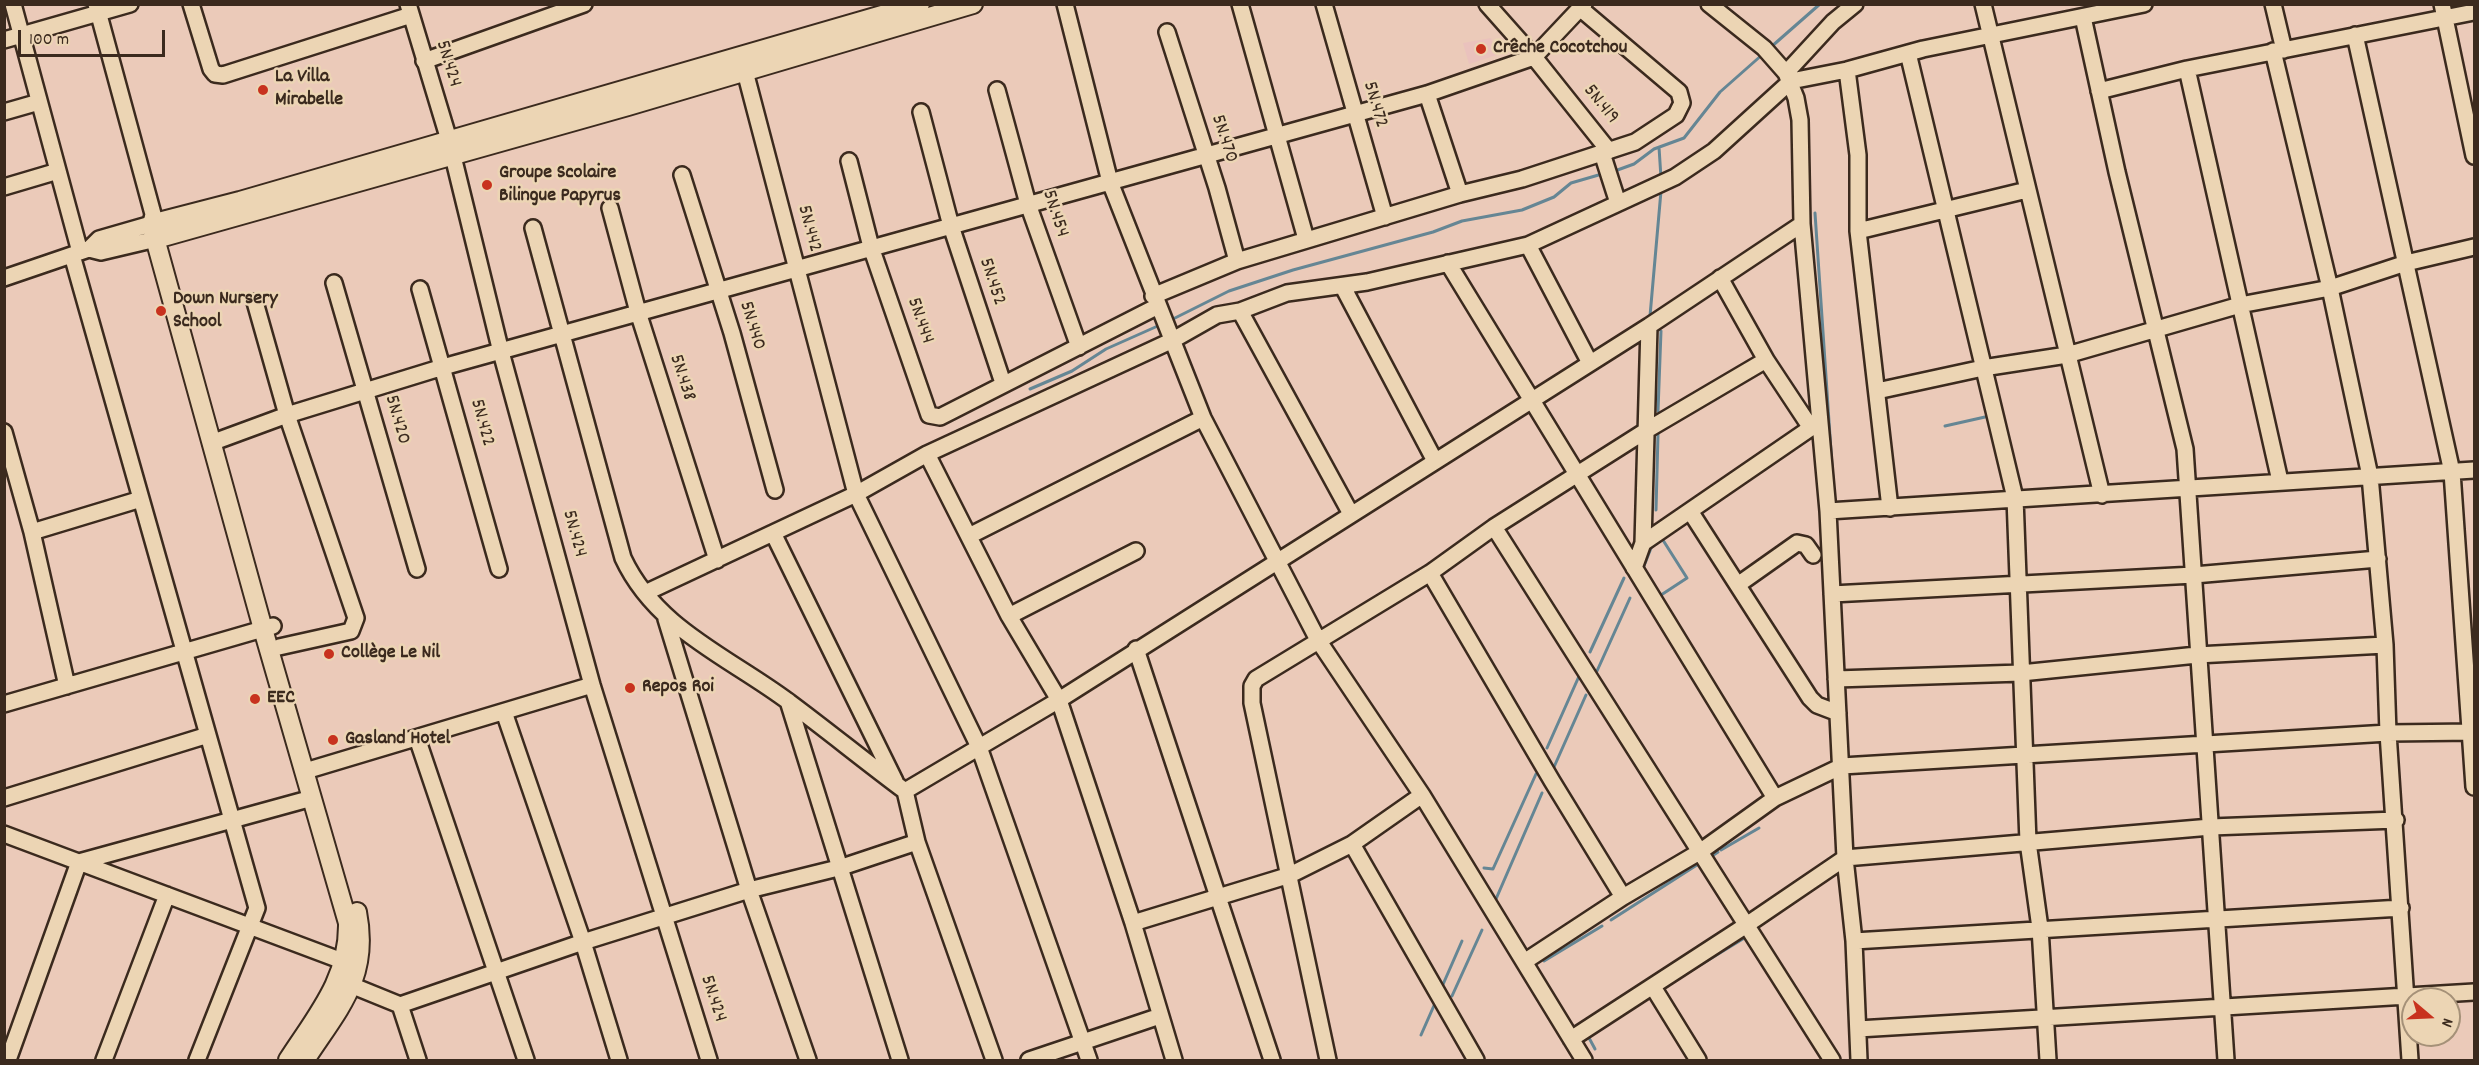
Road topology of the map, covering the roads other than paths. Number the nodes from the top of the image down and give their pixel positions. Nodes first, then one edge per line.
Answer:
1 (13, 4) edge
2 (130, 4) edge
3 (191, 4) edge
4 (584, 4) edge
5 (920, 4) edge
6 (1065, 4) edge
7 (1240, 4) edge
8 (1324, 4) edge
9 (1487, 4) edge
10 (1709, 4) edge
11 (1855, 4) edge
12 (1983, 4) edge
13 (2144, 4) edge
14 (2273, 4) edge
15 (966, 6) edge
16 (1582, 7) edge
17 (97, 10) edge
18 (410, 10) edge
19 (2443, 11) edge
20 (2475, 12) edge
21 (2083, 17) junction
22 (1167, 32) dead end
23 (21, 36) junction
24 (2355, 36) junction
25 (1990, 38) junction
26 (4, 40) edge
27 (2279, 50) junction
28 (1908, 53) junction
29 (1534, 57) junction
30 (424, 61) junction
31 (743, 63) junction
32 (2187, 69) junction
33 (1847, 70) junction
34 (1789, 77) junction
35 (998, 90) dead end
36 (2099, 91) junction
37 (1427, 94) junction
38 (39, 102) junction
39 (4, 112) edge
40 (921, 112) dead end
41 (1354, 113) junction
42 (1278, 135) junction
43 (451, 147) junction
44 (1606, 152) junction
45 (1205, 154) junction
46 (2475, 156) edge
47 (849, 161) dead end
48 (58, 171) junction
49 (682, 175) dead end
50 (1110, 182) junction
51 (4, 187) edge
52 (2027, 190) junction
53 (1460, 194) junction
54 (1618, 203) junction
55 (1028, 204) junction
56 (610, 208) dead end
57 (1945, 210) junction
58 (1385, 217) junction
59 (1802, 224) junction
60 (951, 226) junction
61 (157, 227) junction
62 (533, 228) dead end
63 (1858, 231) junction
64 (1306, 239) junction
65 (1528, 245) junction
66 (871, 247) junction
67 (2475, 247) edge
68 (80, 252) junction
69 (1237, 261) junction
70 (1448, 262) junction
71 (2406, 263) junction
72 (798, 270) junction
73 (4, 278) edge
74 (1720, 278) junction
75 (334, 283) dead end
76 (1343, 287) junction
77 (2330, 288) junction
78 (420, 289) dead end
79 (718, 291) junction
80 (255, 302) dead end
81 (2240, 305) junction
82 (1159, 307) junction
83 (1240, 311) junction
84 (638, 312) junction
85 (1649, 327) junction
86 (2156, 330) junction
87 (562, 336) junction
88 (1172, 337) junction
89 (1079, 347) junction
90 (501, 352) junction
91 (2067, 355) junction
92 (1766, 360) junction
93 (1590, 363) junction
94 (443, 368) junction
95 (1983, 368) junction
96 (1003, 383) junction
97 (366, 391) junction
98 (1877, 391) junction
99 (1530, 399) junction
100 (287, 415) junction
101 (1203, 418) junction
102 (1814, 425) junction
103 (1647, 430) junction
104 (4, 432) edge
105 (215, 441) junction
106 (927, 454) junction
107 (1435, 461) junction
108 (2475, 470) edge
109 (2452, 472) junction
110 (1577, 475) junction
111 (2370, 476) junction
112 (2280, 481) junction
113 (2189, 486) junction
114 (775, 490) dead end
115 (856, 494) junction
116 (2102, 495) junction
117 (2015, 498) junction
118 (141, 499) junction
119 (1890, 508) junction
120 (1690, 511) junction
121 (1828, 512) junction
122 (1351, 514) junction
123 (1494, 527) junction
124 (32, 532) junction
125 (773, 533) junction
126 (969, 536) junction
127 (1643, 543) junction
128 (1136, 551) dead end
129 (1813, 555) dead end
130 (2378, 559) junction
131 (717, 560) junction
132 (1279, 560) junction
133 (1634, 568) junction
134 (417, 569) dead end
135 (499, 569) dead end
136 (1430, 573) junction
137 (2194, 575) junction
138 (1739, 584) junction
139 (2018, 586) junction
140 (645, 593) junction
141 (1832, 594) junction
142 (1009, 616) junction
143 (666, 618) junction
144 (268, 627) junction
145 (1318, 640) junction
146 (2385, 645) junction
147 (279, 647) junction
148 (1136, 649) junction
149 (184, 652) junction
150 (2197, 655) junction
151 (2021, 673) junction
152 (1836, 679) junction
153 (592, 685) junction
154 (67, 686) junction
155 (1059, 700) junction
156 (788, 701) junction
157 (4, 704) edge
158 (504, 712) junction
159 (1838, 713) junction
160 (2473, 732) edge
161 (2388, 733) junction
162 (208, 735) junction
163 (417, 738) junction
164 (2206, 745) junction
165 (979, 747) junction
166 (2024, 756) junction
167 (1842, 766) junction
168 (312, 769) junction
169 (901, 787) junction
170 (2475, 787) edge
171 (1422, 795) junction
172 (4, 798) edge
173 (312, 798) junction
174 (1775, 798) junction
175 (2396, 820) junction
176 (232, 821) junction
177 (2211, 827) junction
178 (4, 834) edge
179 (917, 842) junction
180 (2028, 842) junction
181 (1352, 844) junction
182 (1701, 851) junction
183 (1845, 858) junction
184 (79, 862) junction
185 (842, 867) junction
186 (1290, 875) junction
187 (749, 890) junction
188 (167, 895) junction
189 (1219, 895) junction
190 (1623, 897) junction
191 (2401, 908) junction
192 (2218, 917) junction
193 (663, 918) junction
194 (1133, 923) junction
195 (249, 926) junction
196 (1745, 927) junction
197 (2040, 928) junction
198 (1854, 941) junction
199 (583, 942) junction
200 (345, 962) junction
201 (1524, 962) junction
202 (497, 970) junction
203 (346, 983) junction
204 (1653, 987) junction
205 (2405, 987) edge
206 (2401, 996) edge
207 (400, 1005) junction
208 (2224, 1007) junction
209 (1160, 1016) junction
210 (2046, 1016) junction
211 (1858, 1029) junction
212 (1571, 1039) junction
213 (1083, 1042) junction
214 (8, 1060) edge
215 (104, 1060) edge
216 (197, 1060) edge
217 (288, 1060) edge
218 (305, 1060) edge
219 (418, 1060) edge
220 (526, 1060) edge
221 (619, 1060) edge
222 (709, 1060) edge
223 (808, 1060) edge
224 (900, 1060) edge
225 (994, 1060) edge
226 (1029, 1060) edge
227 (1089, 1060) edge
228 (1173, 1060) edge
229 (1272, 1060) edge
230 (1329, 1060) edge
231 (1476, 1060) edge
232 (1584, 1060) edge
233 (1698, 1060) edge
234 (1832, 1060) edge
235 (1860, 1060) edge
236 (2048, 1060) edge
237 (2226, 1060) edge

1 - 23 street
2 - 17 street
3 - 18 street
4 - 30 street
5 - 31 main road
6 - 50 street
7 - 42 street
8 - 41 street, 5N.472
9 - 29 street, 5N.419
10 - 34 street
11 - 34 street
12 - 25 street
13 - 21 street
14 - 27 street
15 - 31 main road
16 - 29 street
16 - 44 street
17 - 23 street
17 - 61 street
18 - 30 street, 5N.424
19 - 20 street
19 - 24 street
19 - 46 street
21 - 25 street
21 - 36 street
22 - 45 street, 5N.470
23 - 26 street
23 - 38 street
24 - 27 street
24 - 71 street
25 - 28 street
25 - 52 street
27 - 32 street
27 - 77 street
28 - 33 street
28 - 57 street
29 - 37 street
29 - 44 street, 5N.419
30 - 43 street, 5N.424
31 - 43 main road
31 - 72 street, 5N.442
32 - 36 street
32 - 81 street
33 - 34 street
33 - 63 street
34 - 54 street
34 - 59 street
35 - 55 street, 5N.454
36 - 86 street
37 - 41 street
37 - 53 street
38 - 39 street
38 - 48 street
40 - 60 street, 5N.452
41 - 42 street
41 - 58 street, 5N.472
42 - 45 street
42 - 64 street
43 - 61 main road
43 - 90 street, 5N.424
44 - 53 street
44 - 54 street
45 - 50 street
45 - 69 street, 5N.470
47 - 66 street, 5N.444
48 - 51 street
48 - 68 street
49 - 79 street, 5N.440
50 - 55 street
50 - 82 street
52 - 57 street
52 - 91 street
53 - 58 street
54 - 65 street
55 - 60 street
55 - 89 street, 5N.454
56 - 84 street, 5N.438
57 - 63 street
57 - 95 street
58 - 64 street
59 - 74 street
59 - 102 street
60 - 66 street
60 - 96 street, 5N.452
61 - 68 street
61 - 105 main road
62 - 87 street
63 - 98 street
64 - 69 street
65 - 70 street
65 - 93 street
66 - 72 street
66 - 96 street, 5N.444
67 - 71 street
68 - 73 street
68 - 118 street
69 - 82 street
70 - 76 street
70 - 99 street
71 - 77 street
71 - 109 street
72 - 79 street
72 - 115 street, 5N.442
74 - 85 street
74 - 92 street
75 - 97 street, 5N.420
76 - 83 street
76 - 107 street
77 - 81 street
77 - 111 street
78 - 94 street, 5N.422
79 - 84 street
79 - 114 street, 5N.440
80 - 100 street
81 - 86 street
81 - 112 street
82 - 88 street
82 - 89 street
83 - 88 street
83 - 122 street
84 - 87 street
84 - 131 street, 5N.438
85 - 93 street
85 - 103 street
86 - 91 street
86 - 113 street
87 - 90 street
87 - 140 street
88 - 101 street
88 - 106 street
89 - 96 street
90 - 94 street
90 - 153 street, 5N.424
91 - 95 street
91 - 116 street
92 - 102 street
92 - 103 street
93 - 99 street
94 - 97 street
94 - 135 street, 5N.422
95 - 98 street
95 - 117 street
97 - 100 street
97 - 134 street, 5N.420
98 - 119 street
99 - 107 street
99 - 110 street
100 - 105 street
100 - 147 street
101 - 126 street
101 - 132 street
102 - 120 street
102 - 121 street
103 - 110 street
103 - 127 street
104 - 124 street
105 - 144 main road
106 - 115 street
106 - 126 street
107 - 122 street
108 - 109 street
109 - 111 street
109 - 160 street
110 - 123 street
110 - 133 street
111 - 112 street
111 - 130 street
112 - 113 street
113 - 116 street
113 - 137 street
115 - 125 street
115 - 165 street, 5N.442
116 - 117 street
117 - 119 street
117 - 139 street
118 - 124 street
118 - 149 street
119 - 121 street
120 - 127 street
120 - 138 street
121 - 141 street
122 - 132 street
123 - 136 street
123 - 182 street
124 - 154 street
125 - 131 street
125 - 169 street
126 - 142 street
127 - 133 street
128 - 142 street
129 - 138 street
130 - 137 street
130 - 146 street
131 - 140 street
132 - 145 street
132 - 148 street
133 - 174 street
136 - 145 street
136 - 190 street
137 - 139 street
137 - 150 street
138 - 159 street
139 - 141 street
139 - 151 street
140 - 143 street
141 - 152 street
142 - 155 street
143 - 156 street
143 - 187 street
144 - 147 main road
144 - 149 street
144 - 173 main road
145 - 171 street
145 - 186 street
146 - 150 street
146 - 161 street
147 - 168 main road
148 - 155 street
148 - 189 street
149 - 154 street
149 - 162 street
150 - 151 street
150 - 164 street
151 - 152 street
151 - 166 street
152 - 159 street
153 - 158 street
153 - 193 street, 5N.424
154 - 157 street
155 - 165 street
155 - 194 street
156 - 169 street
156 - 185 street
158 - 163 street
158 - 199 street
159 - 167 street
160 - 161 street
160 - 170 street
161 - 164 street
161 - 175 street
162 - 172 street
162 - 176 street
163 - 168 street
163 - 202 street
164 - 166 street
164 - 177 street
165 - 169 street
165 - 213 street, 5N.442
166 - 167 street
166 - 180 street
167 - 174 street
167 - 183 street
168 - 203 main road
169 - 179 street
171 - 181 street
171 - 201 street
173 - 176 street
173 - 200 main road
174 - 182 street
175 - 177 street
175 - 191 street
176 - 184 street
176 - 195 street
177 - 180 street
177 - 192 street
178 - 184 street
179 - 185 street
179 - 225 street
180 - 183 street
180 - 197 street
181 - 186 street
181 - 231 street
182 - 190 street
182 - 196 street
183 - 196 street
183 - 198 street
184 - 188 street
184 - 214 street
185 - 187 street
185 - 224 street
186 - 189 street
186 - 230 street
187 - 193 street
187 - 223 street
188 - 195 street
188 - 215 street
189 - 194 street
189 - 229 street
190 - 201 street
191 - 192 street
191 - 205 street
192 - 197 street
192 - 208 street
193 - 199 street
193 - 222 street, 5N.424
194 - 209 street
195 - 200 street
195 - 216 street
196 - 204 street
196 - 234 street
197 - 198 street
197 - 210 street
198 - 211 street
199 - 202 street
199 - 221 street
200 - 203 main road
201 - 212 street
202 - 207 street
202 - 220 street
203 - 207 street
203 - 217 main road
203 - 218 main road
204 - 212 street
204 - 233 street
206 - 208 street
207 - 219 street
208 - 210 street
208 - 237 street
209 - 213 street
209 - 228 street
210 - 211 street
210 - 236 street
211 - 235 street
212 - 232 street
213 - 226 street
213 - 227 street, 5N.442

